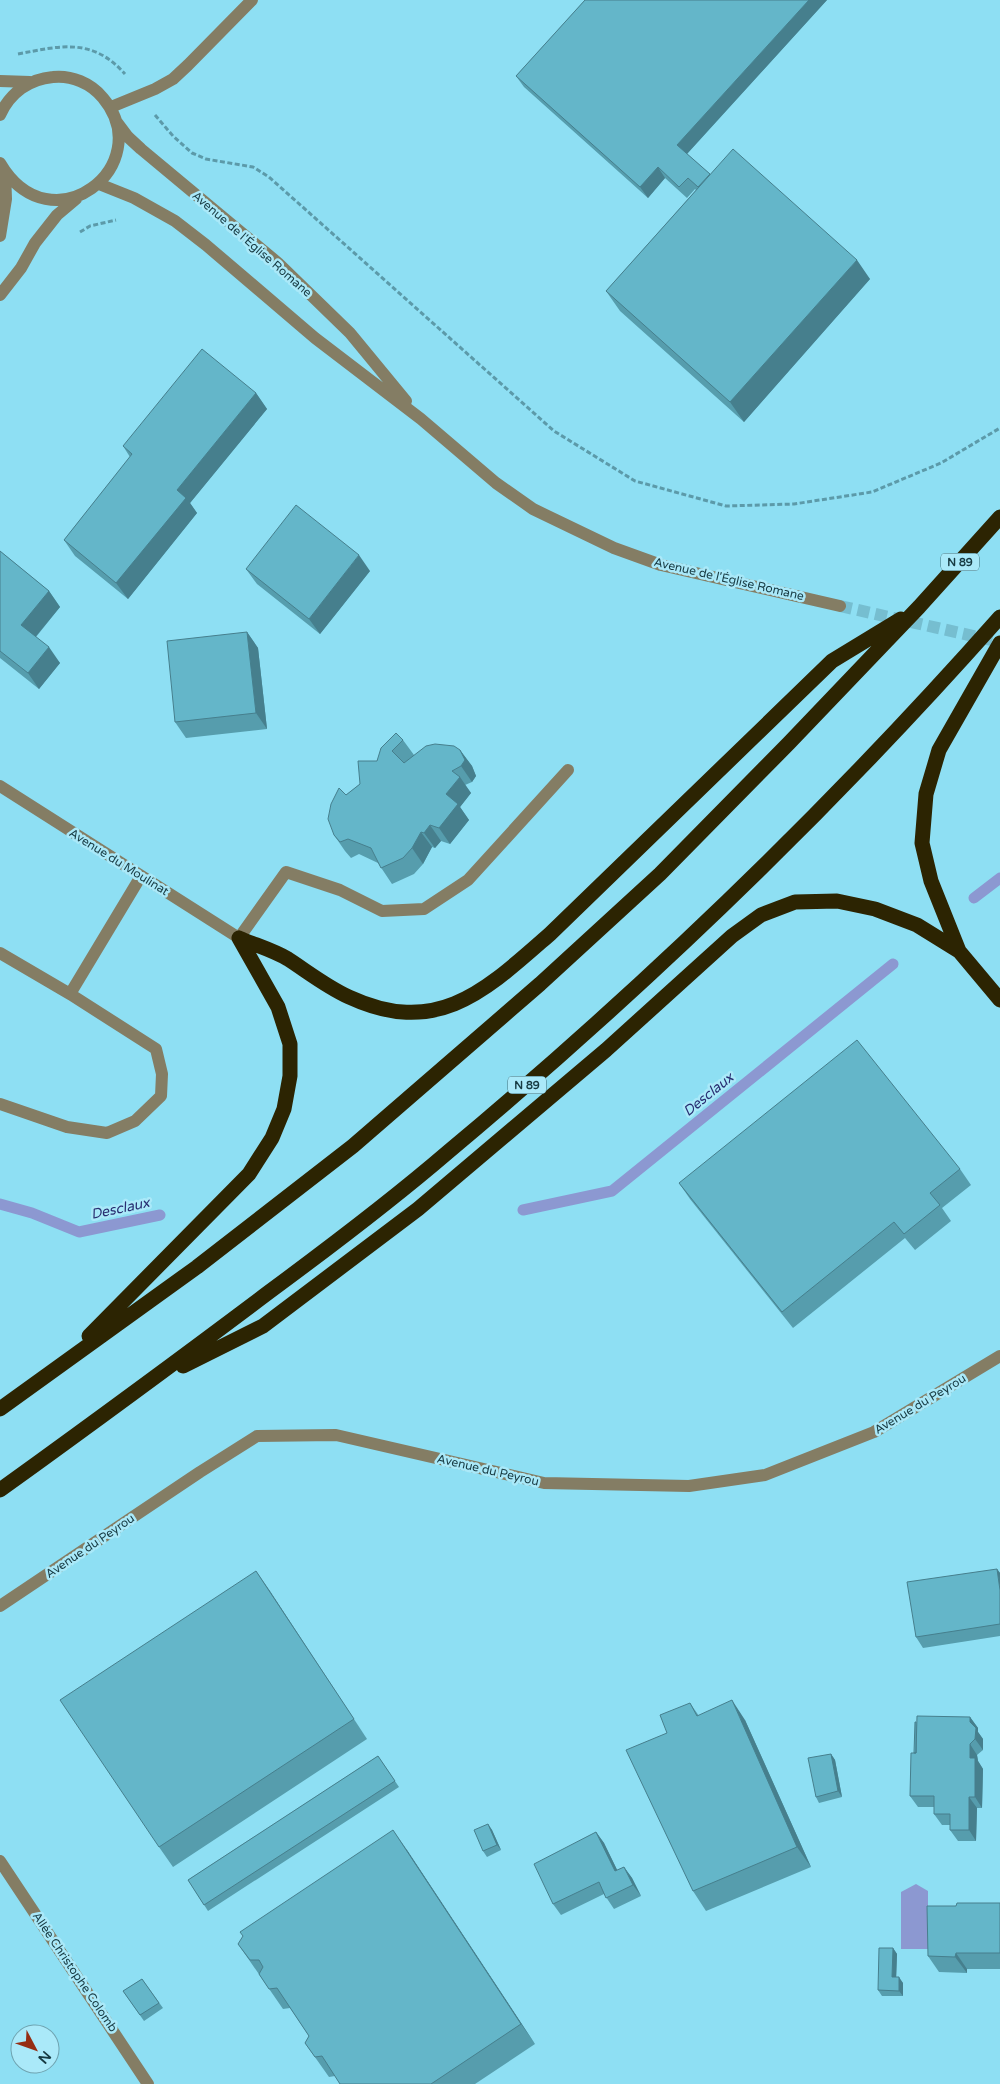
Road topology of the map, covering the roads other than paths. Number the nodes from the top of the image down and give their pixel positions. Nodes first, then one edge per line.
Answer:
1 (252, 0) edge
2 (0, 81) edge
3 (33, 82) junction
4 (111, 108) junction
5 (0, 114) edge
6 (116, 121) junction
7 (2, 167) edge
8 (99, 184) junction
9 (80, 196) junction
10 (0, 236) edge
11 (0, 295) edge
12 (421, 419) junction
13 (1000, 517) edge
14 (840, 606) tunnel mouth
15 (919, 607) junction
16 (1000, 617) edge
17 (1000, 643) edge
18 (568, 770) dead end
19 (0, 786) edge
20 (142, 876) junction
21 (239, 938) junction
22 (959, 951) junction
23 (0, 953) edge
24 (70, 994) junction
25 (1000, 1000) edge
26 (0, 1104) edge
27 (1000, 1356) edge
28 (55, 1369) junction
29 (147, 1384) junction
30 (0, 1410) edge
31 (0, 1490) edge
32 (0, 1606) edge
33 (0, 1861) edge
34 (148, 2084) edge

1 - 4 street
2 - 3 street
3 - 4 street
3 - 5 street
4 - 6 street
6 - 8 street
6 - 12 street, Avenue de l'Église Romane
7 - 9 street
7 - 10 street
8 - 9 street
8 - 12 street, Avenue de l'Église Romane
9 - 11 street
12 - 14 street, Avenue de l'Église Romane
13 - 15 highway, N 89
15 - 21 highway
15 - 28 highway, N 89
16 - 29 highway, N 89
17 - 22 highway
18 - 21 street
19 - 20 street, Avenue du Moulinat
20 - 21 street, Avenue du Moulinat
20 - 24 street
21 - 28 highway
22 - 25 highway
22 - 29 highway
23 - 24 street
24 - 26 street
27 - 32 street, Avenue du Peyrou
28 - 30 highway, N 89
29 - 31 highway, N 89
33 - 34 street, Allée Christophe Colomb

